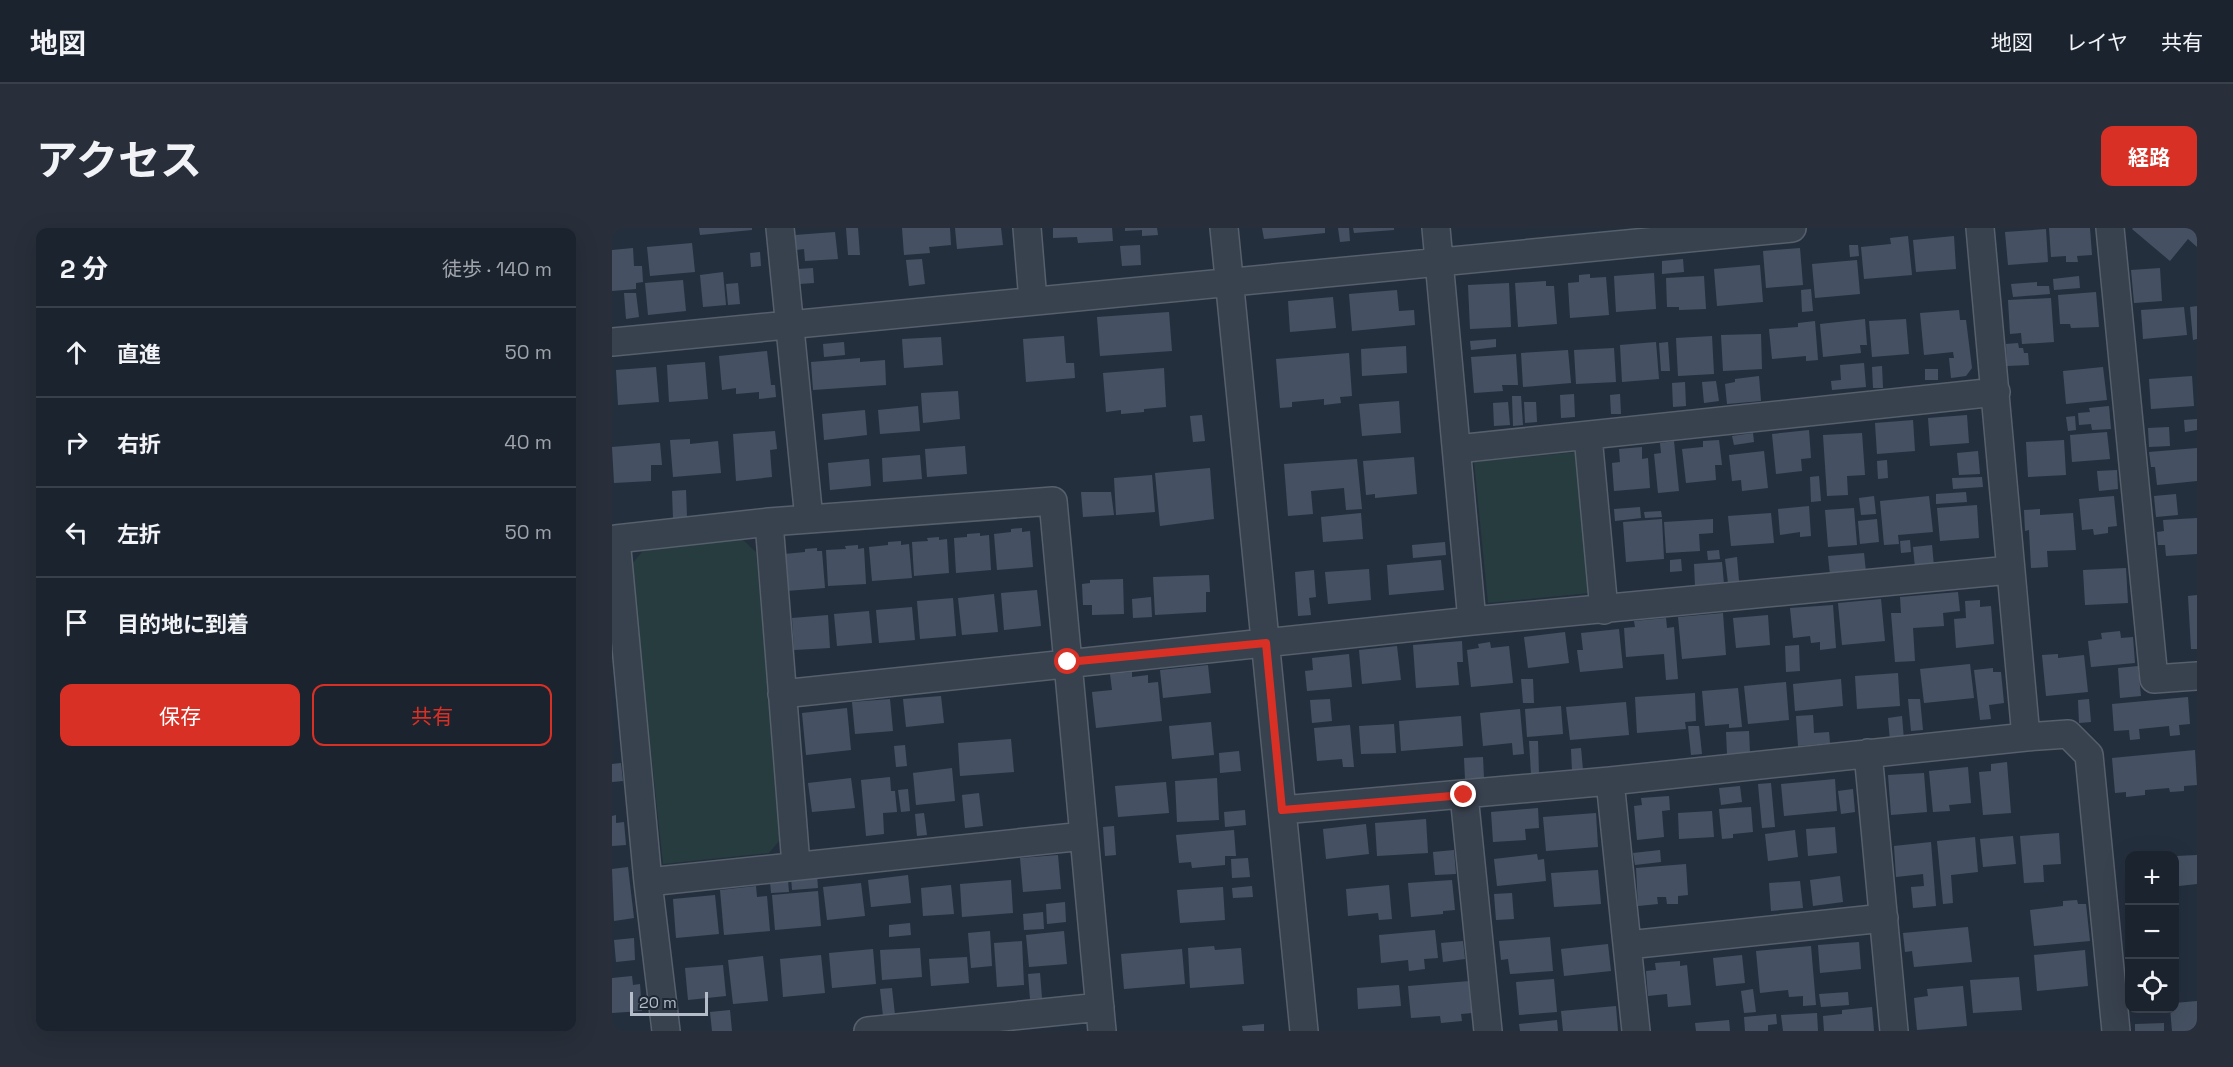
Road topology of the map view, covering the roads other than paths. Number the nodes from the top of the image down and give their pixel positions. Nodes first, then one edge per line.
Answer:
1 (780, 228) edge
2 (1027, 228) edge
3 (1224, 228) edge
4 (1436, 228) edge
5 (1792, 228) edge
6 (1980, 228) edge
7 (2110, 228) edge
8 (1439, 263) junction
9 (1229, 282) junction
10 (1034, 301) junction
11 (789, 324) junction
12 (612, 342) edge
13 (1996, 392) junction
14 (1588, 436) junction
15 (1457, 449) junction
16 (809, 519) junction
17 (769, 522) junction
18 (2010, 570) junction
19 (1604, 610) junction
20 (1472, 621) junction
21 (1266, 643) junction
22 (1068, 662) junction
23 (2197, 675) edge
24 (782, 694) junction
25 (2026, 736) junction
26 (1868, 753) junction
27 (1610, 782) junction
28 (1464, 795) junction
29 (1282, 810) junction
30 (1084, 836) junction
31 (796, 865) junction
32 (648, 882) junction
33 (1884, 918) junction
34 (1628, 945) junction
35 (1101, 1019) edge
36 (666, 1031) edge
37 (868, 1031) edge
38 (1304, 1031) edge
39 (1488, 1031) edge
40 (1636, 1031) edge
41 (1894, 1031) edge
42 (2116, 1031) edge

1 - 11 street
2 - 10 street
3 - 9 street
4 - 8 street
5 - 8 street
6 - 13 street
7 - 23 street
8 - 9 street
8 - 15 street
9 - 10 street
9 - 21 street
10 - 11 street
11 - 12 street
11 - 16 street
13 - 14 street
13 - 18 street
14 - 15 street
14 - 19 street
15 - 20 street
16 - 17 street
16 - 22 street
17 - 24 street
17 - 32 street
18 - 19 street
18 - 25 street
19 - 20 street
20 - 21 street
21 - 22 street
21 - 29 street
22 - 24 street
22 - 30 street
24 - 31 street
25 - 26 street
25 - 42 street
26 - 27 street
26 - 33 street
27 - 28 street
27 - 34 street
28 - 29 street
28 - 39 street
29 - 38 street
30 - 31 street
30 - 35 street
31 - 32 street
32 - 36 street
33 - 34 street
33 - 41 street
34 - 40 street
35 - 37 street

